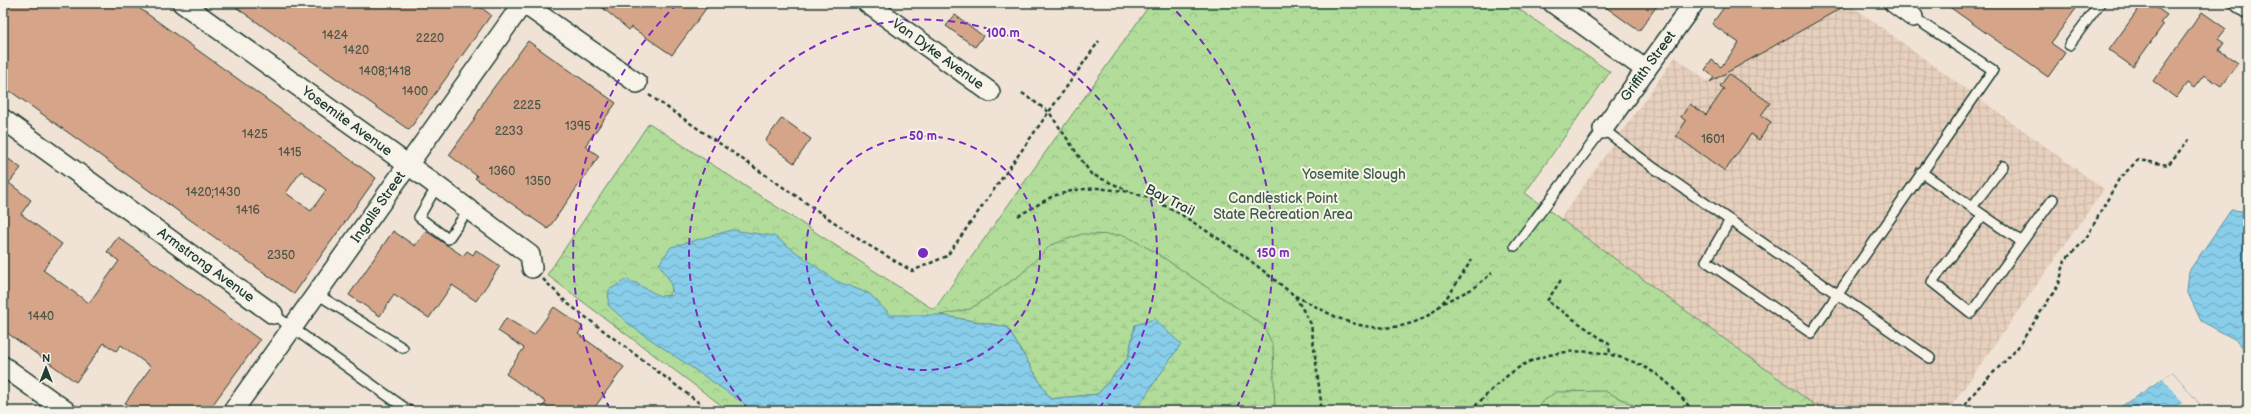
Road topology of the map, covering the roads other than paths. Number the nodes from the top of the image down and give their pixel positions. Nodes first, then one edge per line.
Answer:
1 (182, 3) edge
2 (523, 3) edge
3 (867, 3) edge
4 (1553, 3) edge
5 (1694, 3) edge
6 (1894, 3) edge
7 (2100, 3) edge
8 (2240, 3) edge
9 (2248, 9) edge
10 (1913, 17) joint
11 (2068, 45) dead end
12 (1646, 70) junction
13 (637, 83) road end
14 (990, 92) dead end
15 (3, 119) edge
16 (1603, 129) junction
17 (408, 165) junction
18 (2003, 166) dead end
19 (1921, 172) junction
20 (437, 186) junction
21 (2053, 199) dead end
22 (1972, 207) junction
23 (468, 209) junction
24 (1983, 215) junction
25 (1730, 220) junction
26 (2022, 242) junction
27 (1515, 246) dead end
28 (531, 261) road end
29 (317, 294) junction
30 (1837, 294) junction
31 (273, 314) joint
32 (292, 328) junction
33 (404, 348) dead end
34 (1930, 358) dead end
35 (3, 366) edge
36 (66, 411) edge
37 (233, 411) edge
38 (408, 411) edge

1 - 17 street, Yosemite Avenue
2 - 13 street
2 - 17 street, Ingalls Street
3 - 14 street, Van Dyke Avenue
4 - 12 street
5 - 12 street, Griffith Street
6 - 10 street
7 - 11 lane
8 - 9 street
10 - 19 lane
12 - 16 street, Griffith Street
15 - 31 street, Armstrong Avenue
16 - 25 lane
16 - 27 lane
17 - 20 street, Yosemite Avenue
17 - 29 street, Ingalls Street
18 - 22 lane
19 - 22 lane
19 - 30 lane
20 - 23 street, Yosemite Avenue
20 - 23 lane
21 - 26 lane
22 - 24 lane
23 - 28 street, Yosemite Avenue
24 - 26 lane
24 - 26 lane
25 - 30 lane
25 - 30 lane
29 - 32 street, Ingalls Street
29 - 33 lane
30 - 34 lane
31 - 32 lane, Armstrong Avenue
32 - 37 street, Ingalls Street
32 - 38 lane, Armstrong Avenue
35 - 36 street

